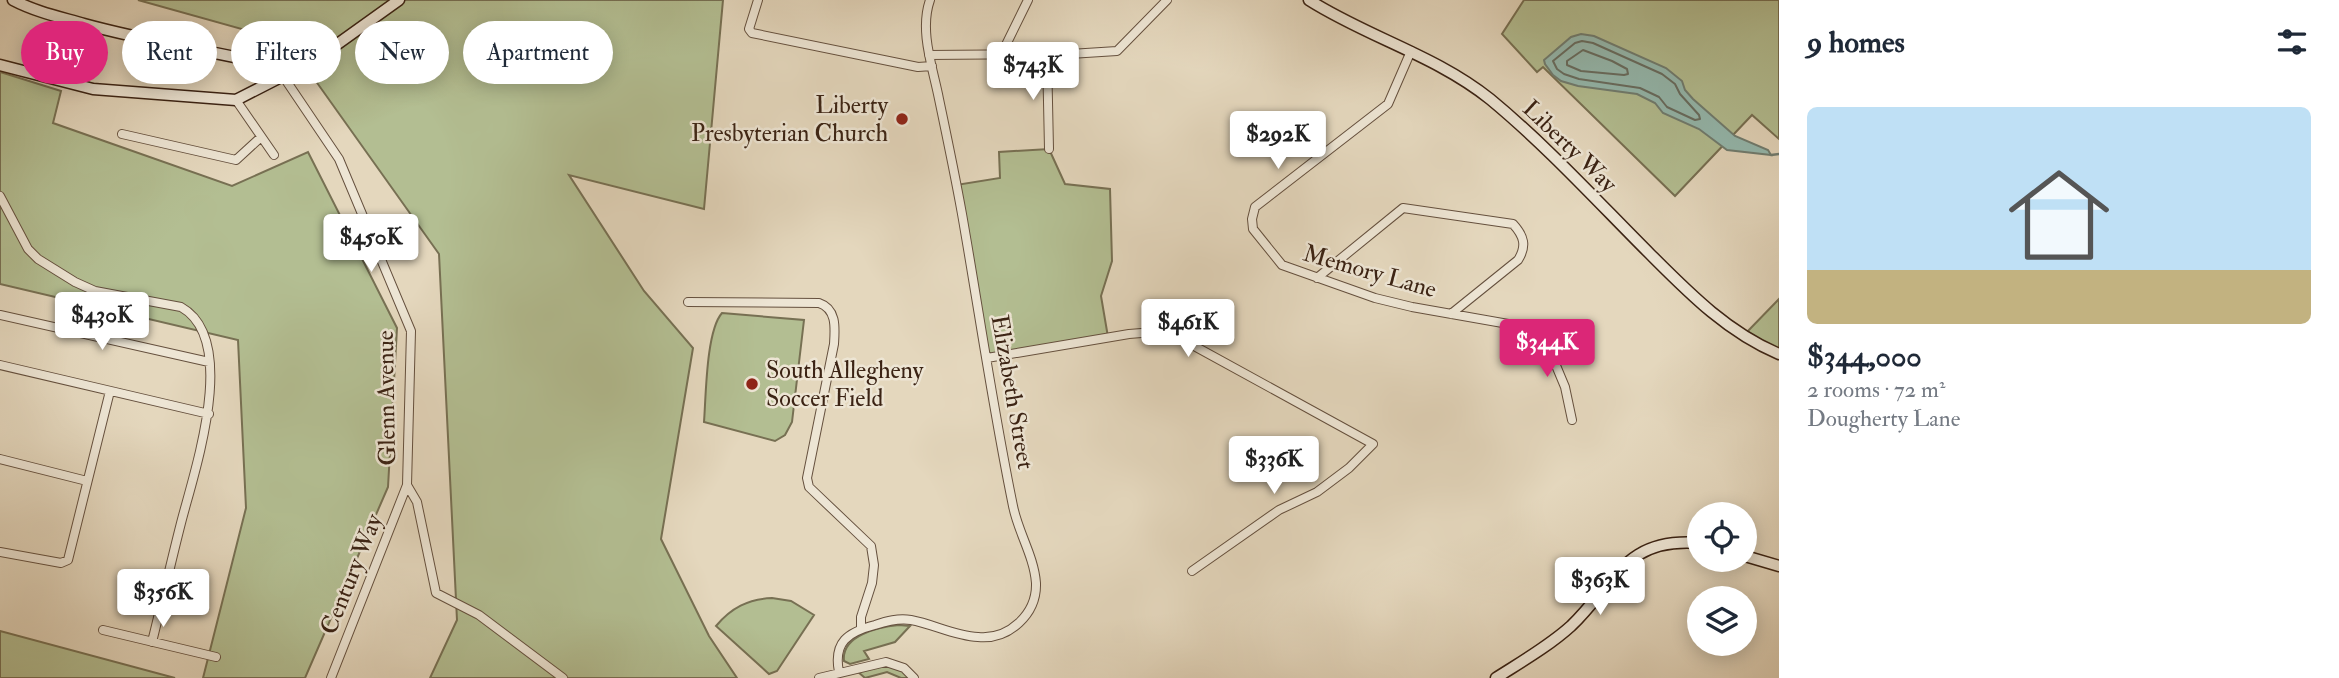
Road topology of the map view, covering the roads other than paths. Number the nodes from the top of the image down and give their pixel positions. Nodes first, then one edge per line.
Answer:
1 (13, 0) edge
2 (399, 0) edge
3 (758, 0) edge
4 (930, 0) edge
5 (1028, 0) edge
6 (1309, 0) edge
7 (1163, 1) edge
8 (341, 42) edge
9 (1411, 51) junction
10 (231, 55) edge
11 (929, 55) junction
12 (1000, 55) junction
13 (1047, 55) junction
14 (0, 65) edge
15 (932, 66) junction
16 (267, 84) edge
17 (288, 84) edge
18 (236, 100) junction
19 (122, 134) dead end
20 (261, 137) junction
21 (1049, 149) dead end
22 (274, 155) dead end
23 (0, 196) edge
24 (1317, 278) junction
25 (688, 302) dead end
26 (1451, 314) junction
27 (0, 315) edge
28 (1779, 354) edge
29 (987, 358) junction
30 (209, 362) junction
31 (0, 365) edge
32 (110, 391) junction
33 (209, 414) junction
34 (1572, 420) dead end
35 (0, 459) edge
36 (87, 481) junction
37 (407, 485) junction
38 (1687, 542) edge
39 (0, 552) edge
40 (1757, 560) edge
41 (1779, 566) edge
42 (1192, 571) dead end
43 (861, 628) junction
44 (103, 630) dead end
45 (152, 642) junction
46 (216, 657) dead end
47 (839, 672) junction
48 (331, 678) edge
49 (562, 678) edge
50 (819, 678) edge
51 (914, 678) edge
52 (1496, 678) edge

1 - 10 street
2 - 8 street
3 - 15 street
4 - 11 street, Elizabeth Street
5 - 12 street
6 - 9 street, Liberty Way
7 - 13 street
9 - 24 street, Memory Lane
9 - 28 street, Liberty Way
11 - 12 street
11 - 15 street, Elizabeth Street
12 - 13 street
13 - 21 street
14 - 18 street
15 - 29 street, Elizabeth Street
16 - 18 street
17 - 37 street, Glenn Avenue
18 - 20 street
19 - 20 street
20 - 22 street
23 - 30 street
24 - 26 street, Memory Lane
24 - 26 street
25 - 43 street
26 - 34 street, Memory Lane
27 - 30 street
29 - 42 street
29 - 43 street, Elizabeth Street
30 - 33 street
31 - 32 street
32 - 33 street
32 - 36 street
33 - 45 street
35 - 36 street
36 - 39 street
37 - 48 street, Century Way
37 - 49 street, Glenn Avenue
38 - 52 street
40 - 41 street
43 - 47 street
44 - 45 street
45 - 46 street
47 - 50 street
47 - 51 street

